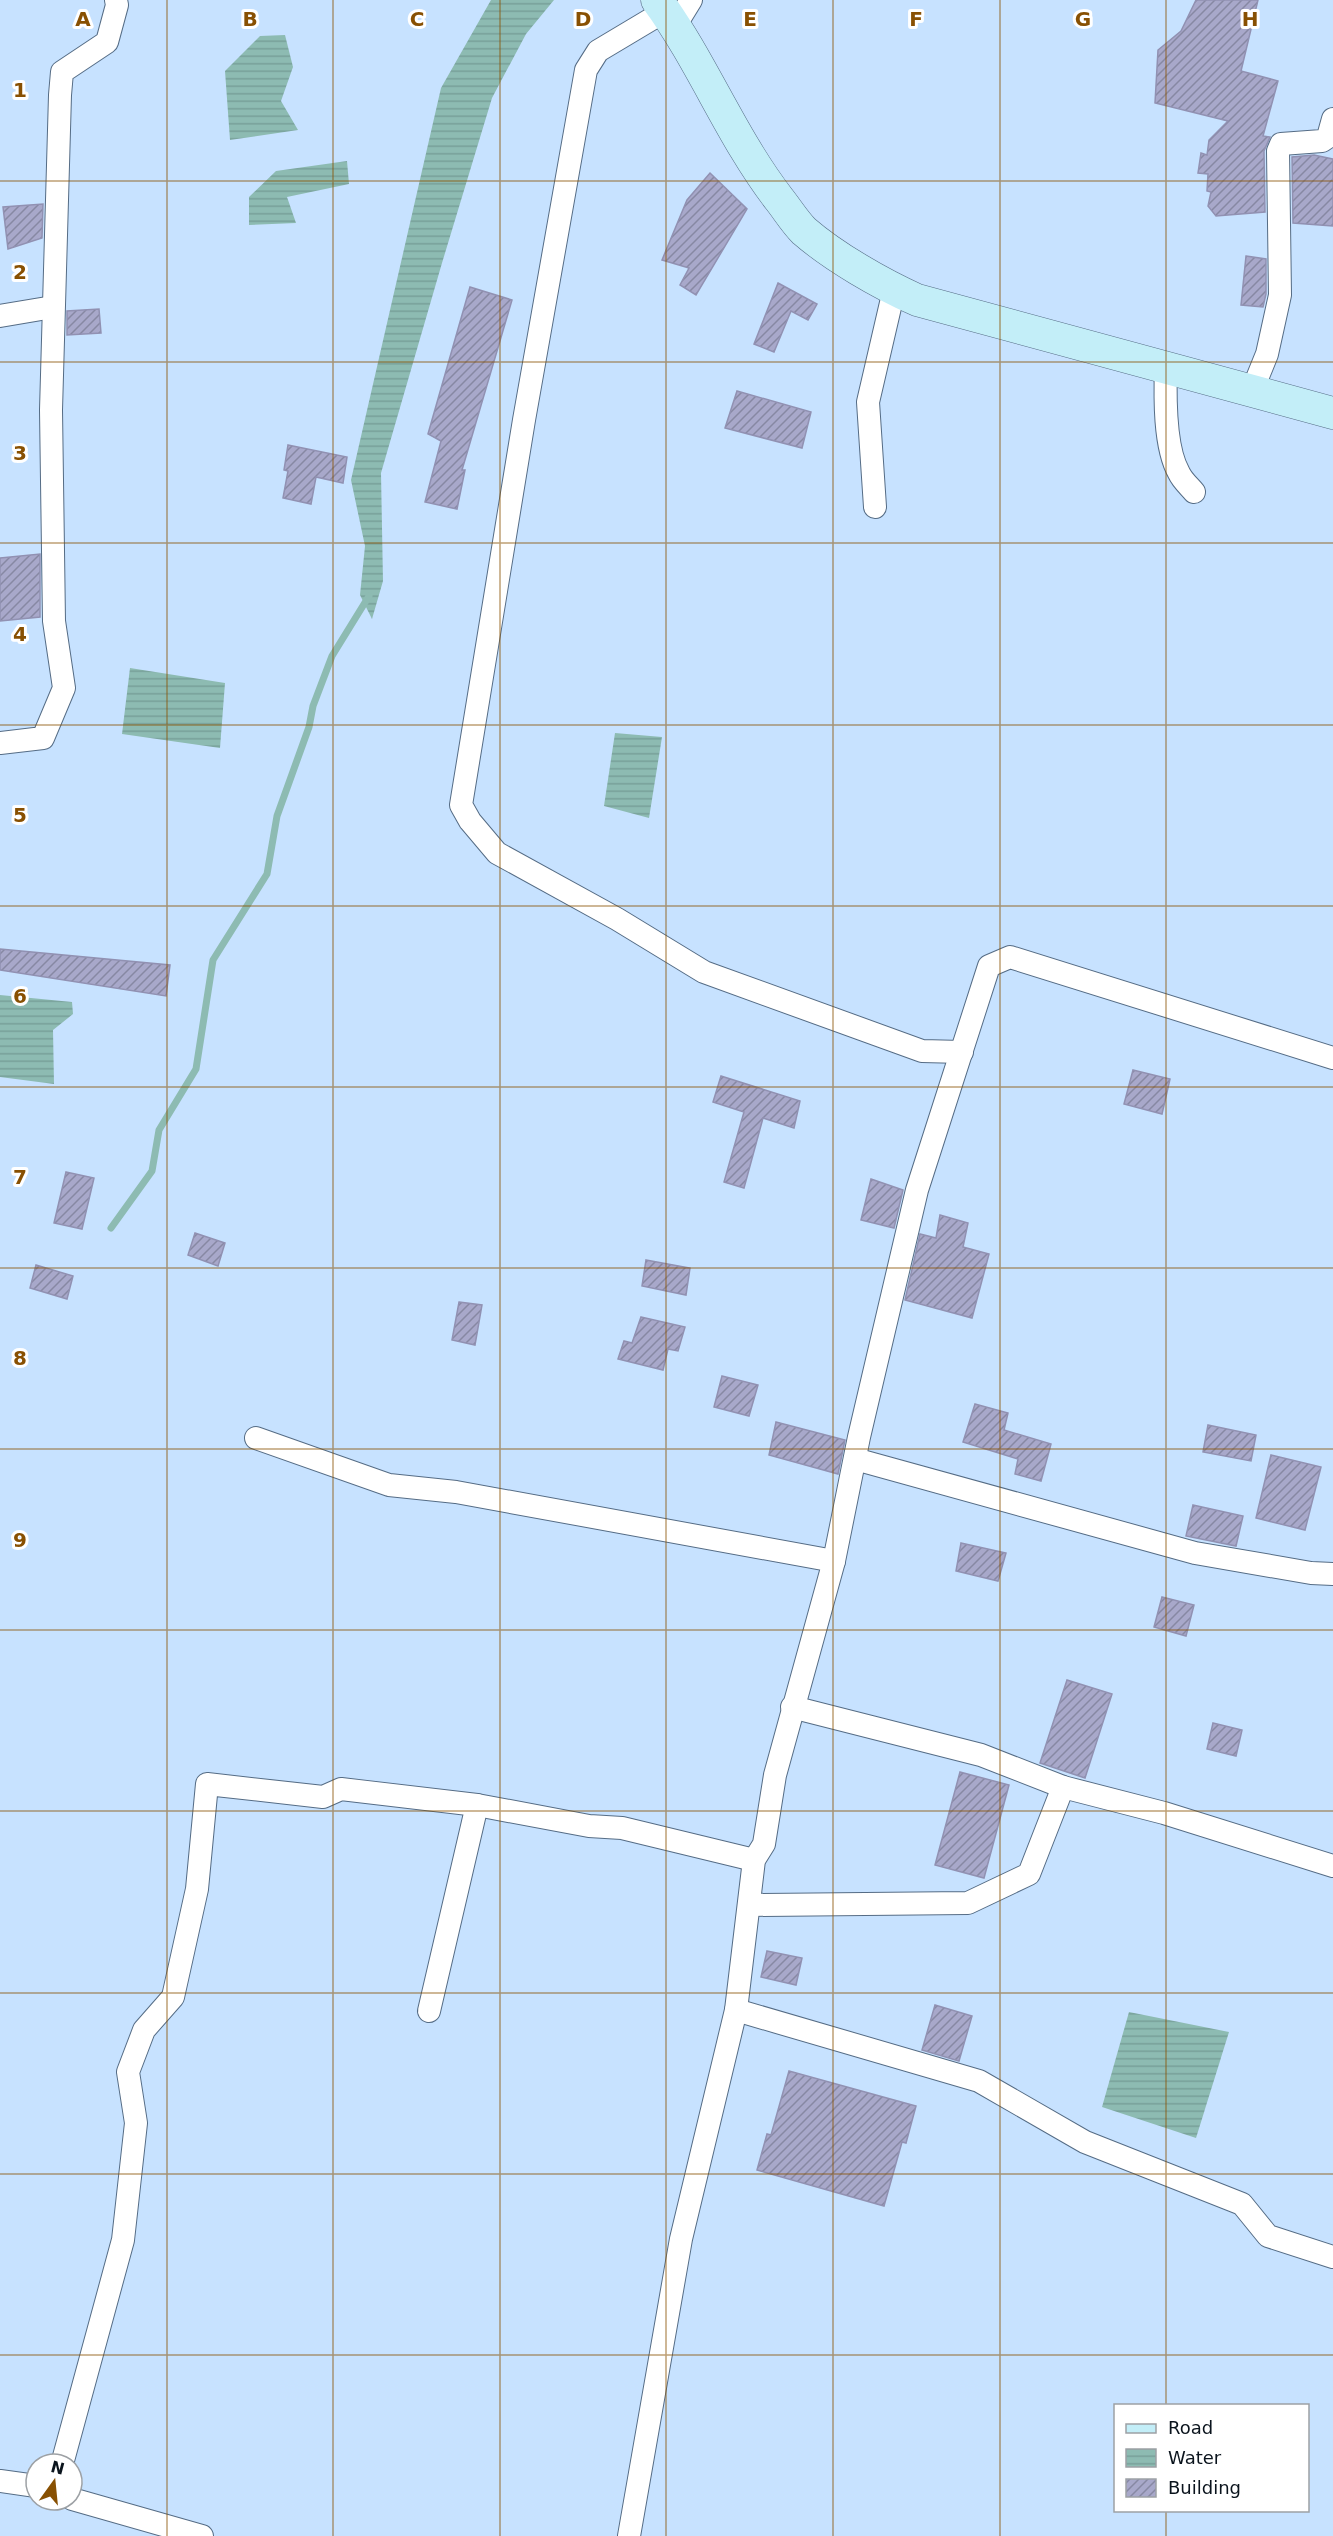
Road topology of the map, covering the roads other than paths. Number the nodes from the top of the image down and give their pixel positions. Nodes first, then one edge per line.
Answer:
1 (116, 0) edge
2 (672, 9) edge
3 (1333, 119) edge
4 (894, 290) junction
5 (53, 307) junction
6 (0, 316) edge
7 (1166, 366) junction
8 (1252, 391) junction
9 (1333, 413) edge
10 (1194, 492) dead end
11 (875, 507) dead end
12 (0, 744) edge
13 (962, 1052) junction
14 (1333, 1058) edge
15 (256, 1438) dead end
16 (855, 1459) junction
17 (834, 1561) junction
18 (1333, 1574) edge
19 (792, 1707) junction
20 (1063, 1787) junction
21 (477, 1805) junction
22 (754, 1860) junction
23 (1333, 1866) edge
24 (749, 1905) junction
25 (736, 2010) junction
26 (429, 2011) dead end
27 (1333, 2257) edge
28 (65, 2452) edge
29 (0, 2481) edge
30 (24, 2484) edge
31 (84, 2502) edge
32 (202, 2536) edge
33 (629, 2536) edge

1 - 5 street
2 - 4 main road
2 - 13 street
3 - 8 street
4 - 7 main road
4 - 11 street
5 - 6 street
5 - 12 street
7 - 8 main road
7 - 10 street
8 - 9 main road
13 - 14 street
13 - 16 street
15 - 17 street
16 - 17 street
16 - 18 street
17 - 19 street
19 - 20 street
19 - 22 street
20 - 23 street
20 - 24 street
21 - 22 street
21 - 26 street
21 - 28 street
22 - 24 street
24 - 25 street
25 - 27 street
25 - 33 street
29 - 30 street
31 - 32 street

